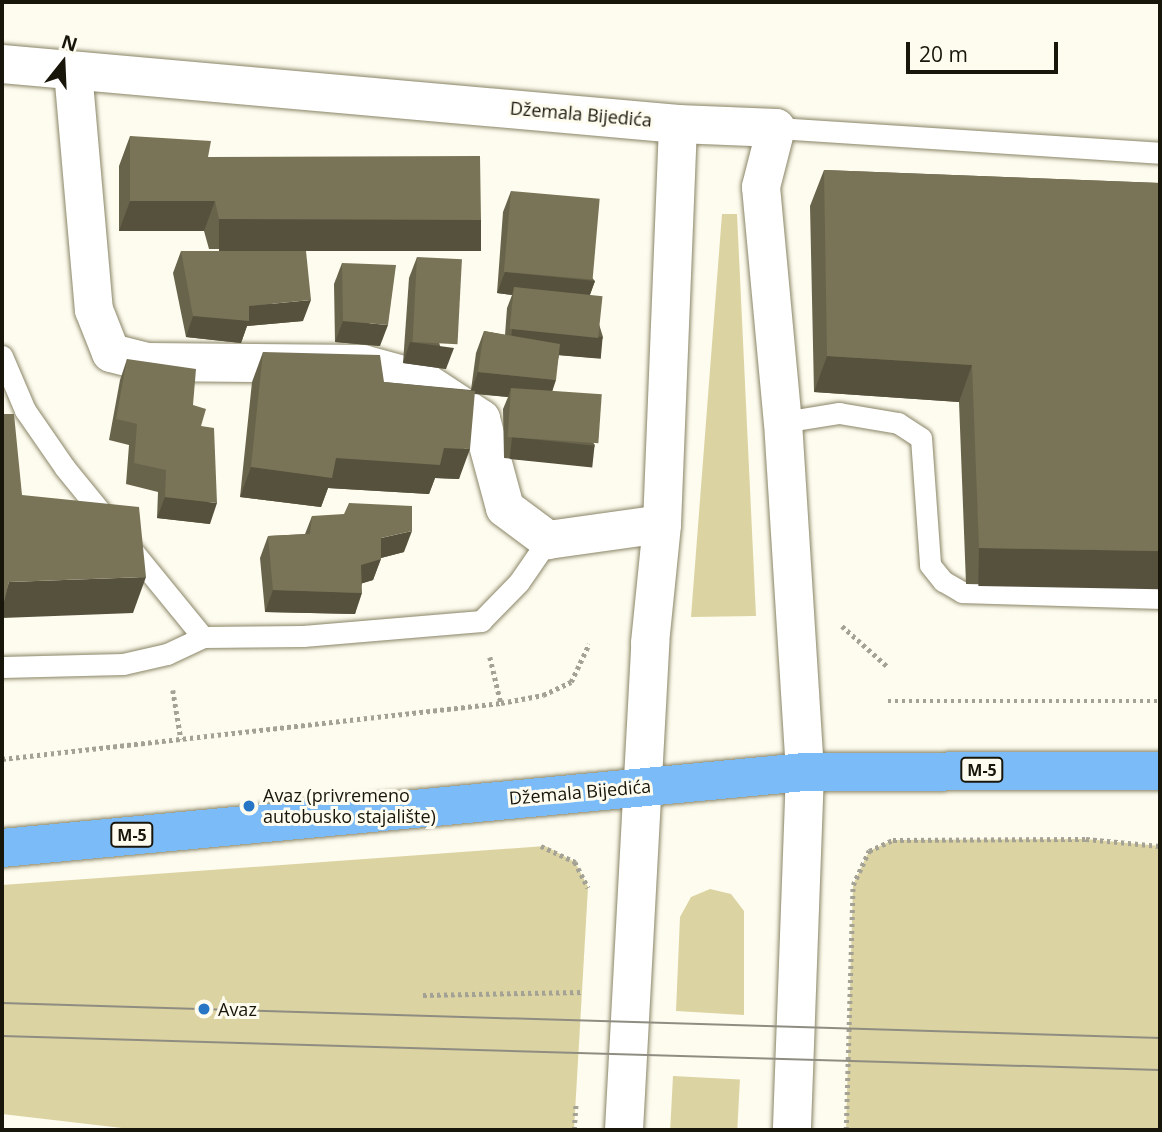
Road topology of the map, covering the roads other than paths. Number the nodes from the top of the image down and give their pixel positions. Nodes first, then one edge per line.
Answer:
1 (2, 64) edge
2 (73, 71) junction
3 (678, 124) junction
4 (776, 128) junction
5 (1160, 153) edge
6 (2, 356) edge
7 (783, 422) junction
8 (662, 524) junction
9 (548, 540) junction
10 (1160, 598) edge
11 (203, 637) junction
12 (2, 667) edge
13 (1160, 771) edge
14 (805, 772) junction
15 (641, 786) junction
16 (2, 848) edge
17 (624, 1130) edge
18 (792, 1130) edge

1 - 2 street, Džemala Bijedića
2 - 3 street, Džemala Bijedića
2 - 9 street
3 - 4 street, Džemala Bijedića
3 - 8 street
4 - 5 lane, Džemala Bijedića
4 - 7 street
6 - 11 lane
7 - 10 lane
7 - 14 street
8 - 9 street
8 - 15 street
9 - 11 lane
11 - 12 lane
13 - 14 main road, Džemala Bijedića / M-5
14 - 15 main road, Džemala Bijedića / M-5
14 - 18 street
15 - 16 main road, Džemala Bijedića / M-5
15 - 17 street

